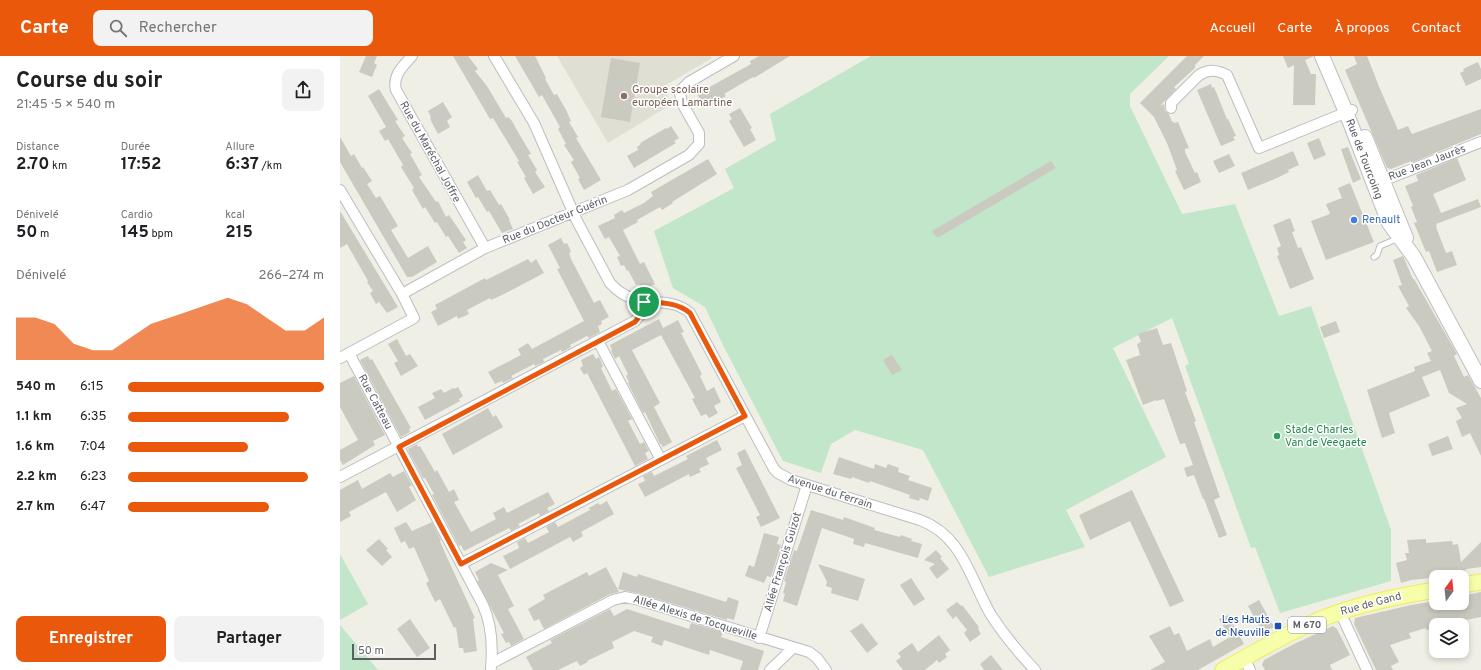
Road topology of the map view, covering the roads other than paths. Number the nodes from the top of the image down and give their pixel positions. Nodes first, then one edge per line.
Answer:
1 (412, 56) edge
2 (494, 56) edge
3 (734, 56) edge
4 (1322, 56) edge
5 (1330, 56) edge
6 (1171, 108) dead end
7 (1349, 111) junction
8 (1481, 142) edge
9 (1378, 182) junction
10 (340, 190) edge
11 (574, 212) junction
12 (1402, 237) junction
13 (485, 248) junction
14 (1374, 258) dead end
15 (402, 294) junction
16 (644, 302) junction
17 (598, 341) junction
18 (344, 356) edge
19 (1481, 381) edge
20 (745, 416) junction
21 (399, 447) junction
22 (661, 460) junction
23 (340, 477) edge
24 (807, 485) junction
25 (461, 564) junction
26 (1481, 582) edge
27 (1469, 584) edge
28 (1429, 591) edge
29 (1340, 612) junction
30 (759, 638) junction
31 (793, 648) junction
32 (1247, 664) edge
33 (491, 667) edge
34 (770, 670) edge
35 (826, 670) edge
36 (1035, 670) edge
37 (1223, 670) edge
38 (1367, 670) edge

1 - 13 street, Rue du Maréchal Joffre
2 - 11 street, Avenue du Ferrain
3 - 11 street, Rue du Docteur Guérin
4 - 7 main road, Rue de Tourcoing
5 - 7 main road, Rue de Tourcoing
6 - 7 street
7 - 9 main road, Rue de Tourcoing
8 - 9 street, Rue Jean Jaurès
9 - 12 main road, Rue de Tourcoing
10 - 15 street
11 - 13 street, Rue du Docteur Guérin
11 - 16 street, Avenue du Ferrain
12 - 14 lane
12 - 19 main road, Rue de Tourcoing
13 - 15 street, Rue du Docteur Guérin
15 - 18 street
16 - 17 street
16 - 20 street, Avenue du Ferrain
17 - 21 street
17 - 22 street
18 - 21 street, Rue Catteau
20 - 22 street
20 - 24 street, Avenue du Ferrain
21 - 23 street
21 - 25 street, Rue Catteau
22 - 25 street
24 - 30 street, Allée François Guizot
24 - 36 street, Avenue du Ferrain
25 - 33 street, Rue Catteau
26 - 27 main road
28 - 29 main road, Rue de Gand / M 670
29 - 32 main road, Rue de Gand / M 670
29 - 38 street
30 - 31 street, Allée Alexis de Tocqueville
30 - 33 street, Allée Alexis de Tocqueville
31 - 34 street
31 - 35 street, Allée Alexis de Tocqueville
32 - 37 main road, Rue de Gand / M 670

